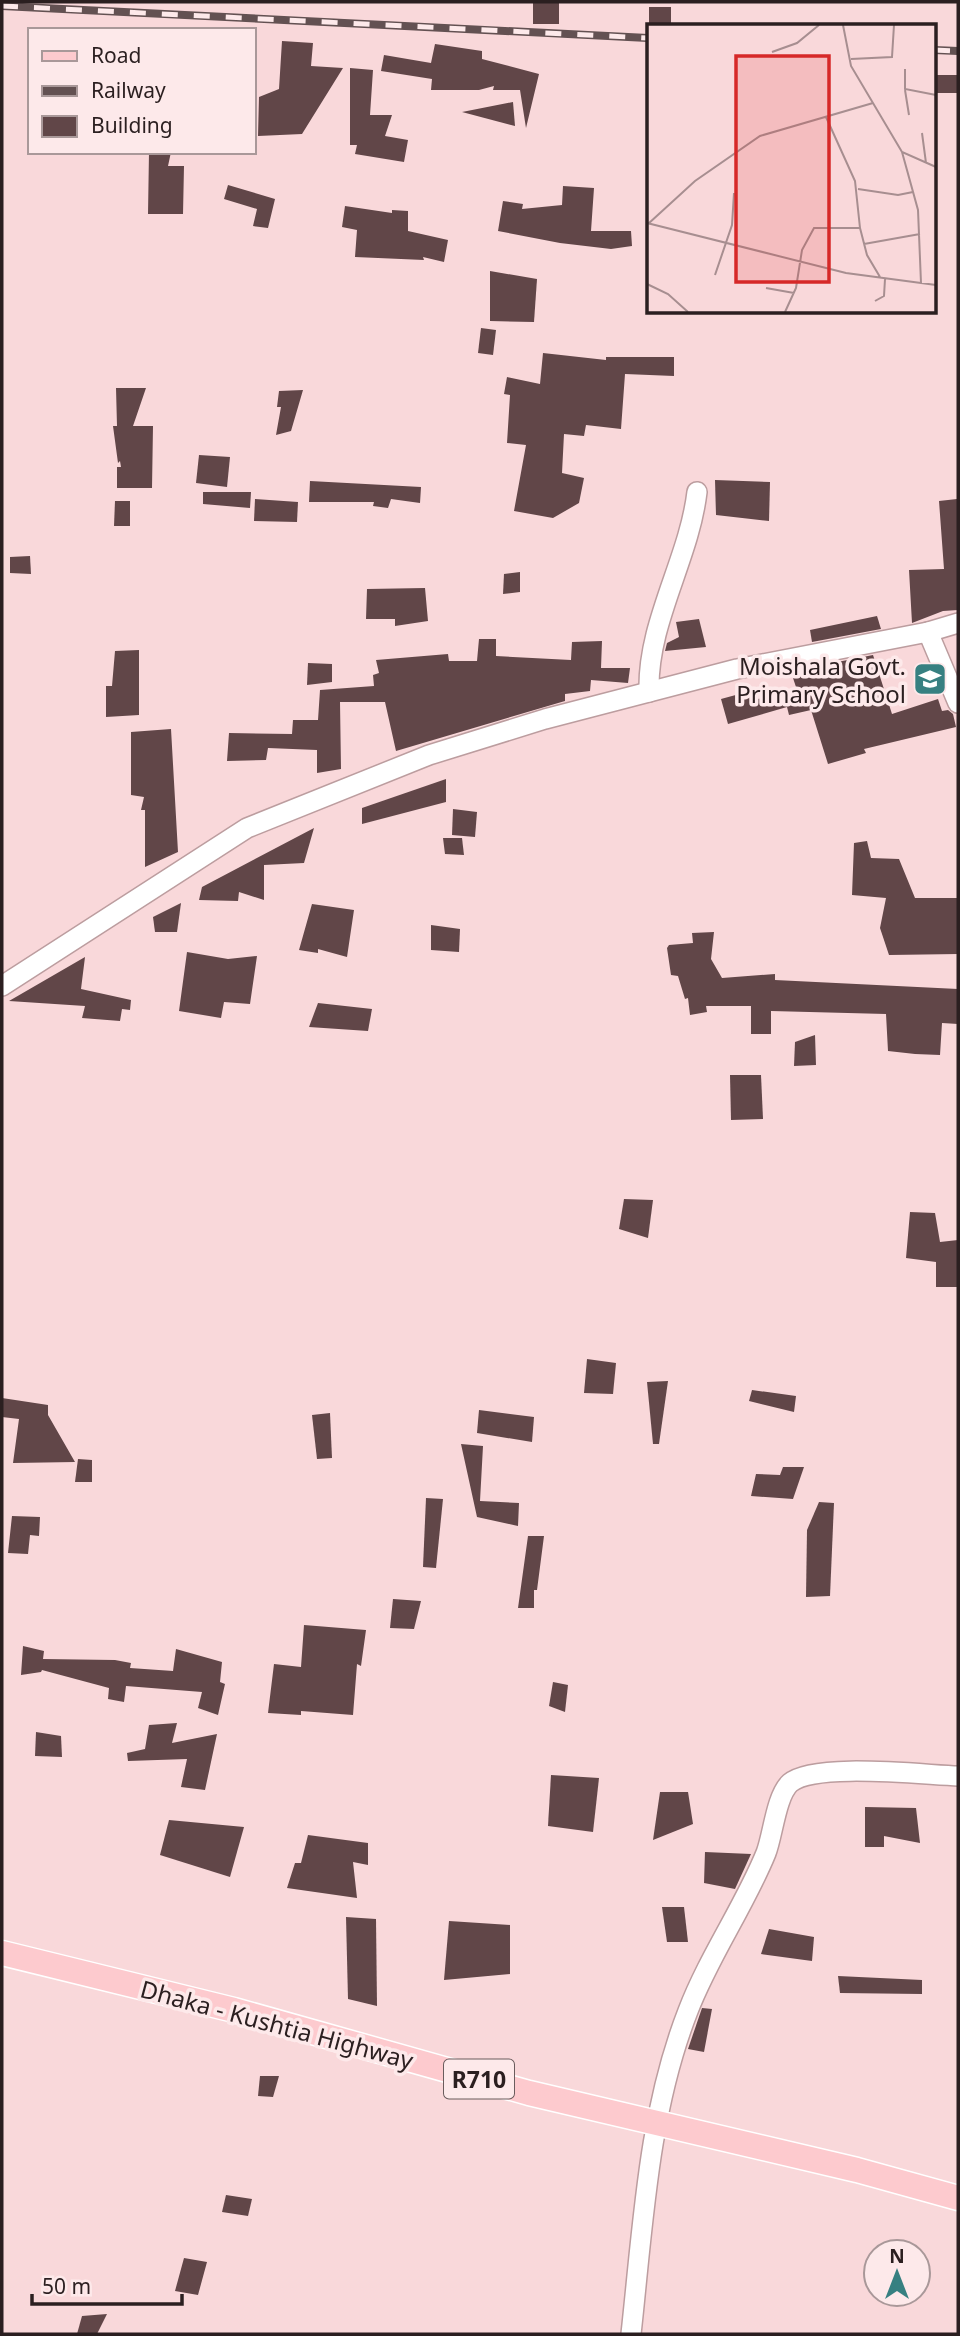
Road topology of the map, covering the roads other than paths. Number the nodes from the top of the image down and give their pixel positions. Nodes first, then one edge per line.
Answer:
1 (697, 492) dead end
2 (958, 623) edge
3 (928, 632) junction
4 (649, 692) junction
5 (958, 703) edge
6 (2, 986) edge
7 (958, 1776) edge
8 (2, 1953) edge
9 (655, 2125) junction
10 (958, 2198) edge
11 (631, 2334) edge

1 - 4 street
2 - 3 street
3 - 4 street
3 - 5 street
4 - 6 street
7 - 9 street
8 - 9 main road, Dhaka - Kushtia Highway / R710
9 - 10 main road, Dhaka - Kushtia Highway / R710
9 - 11 street

